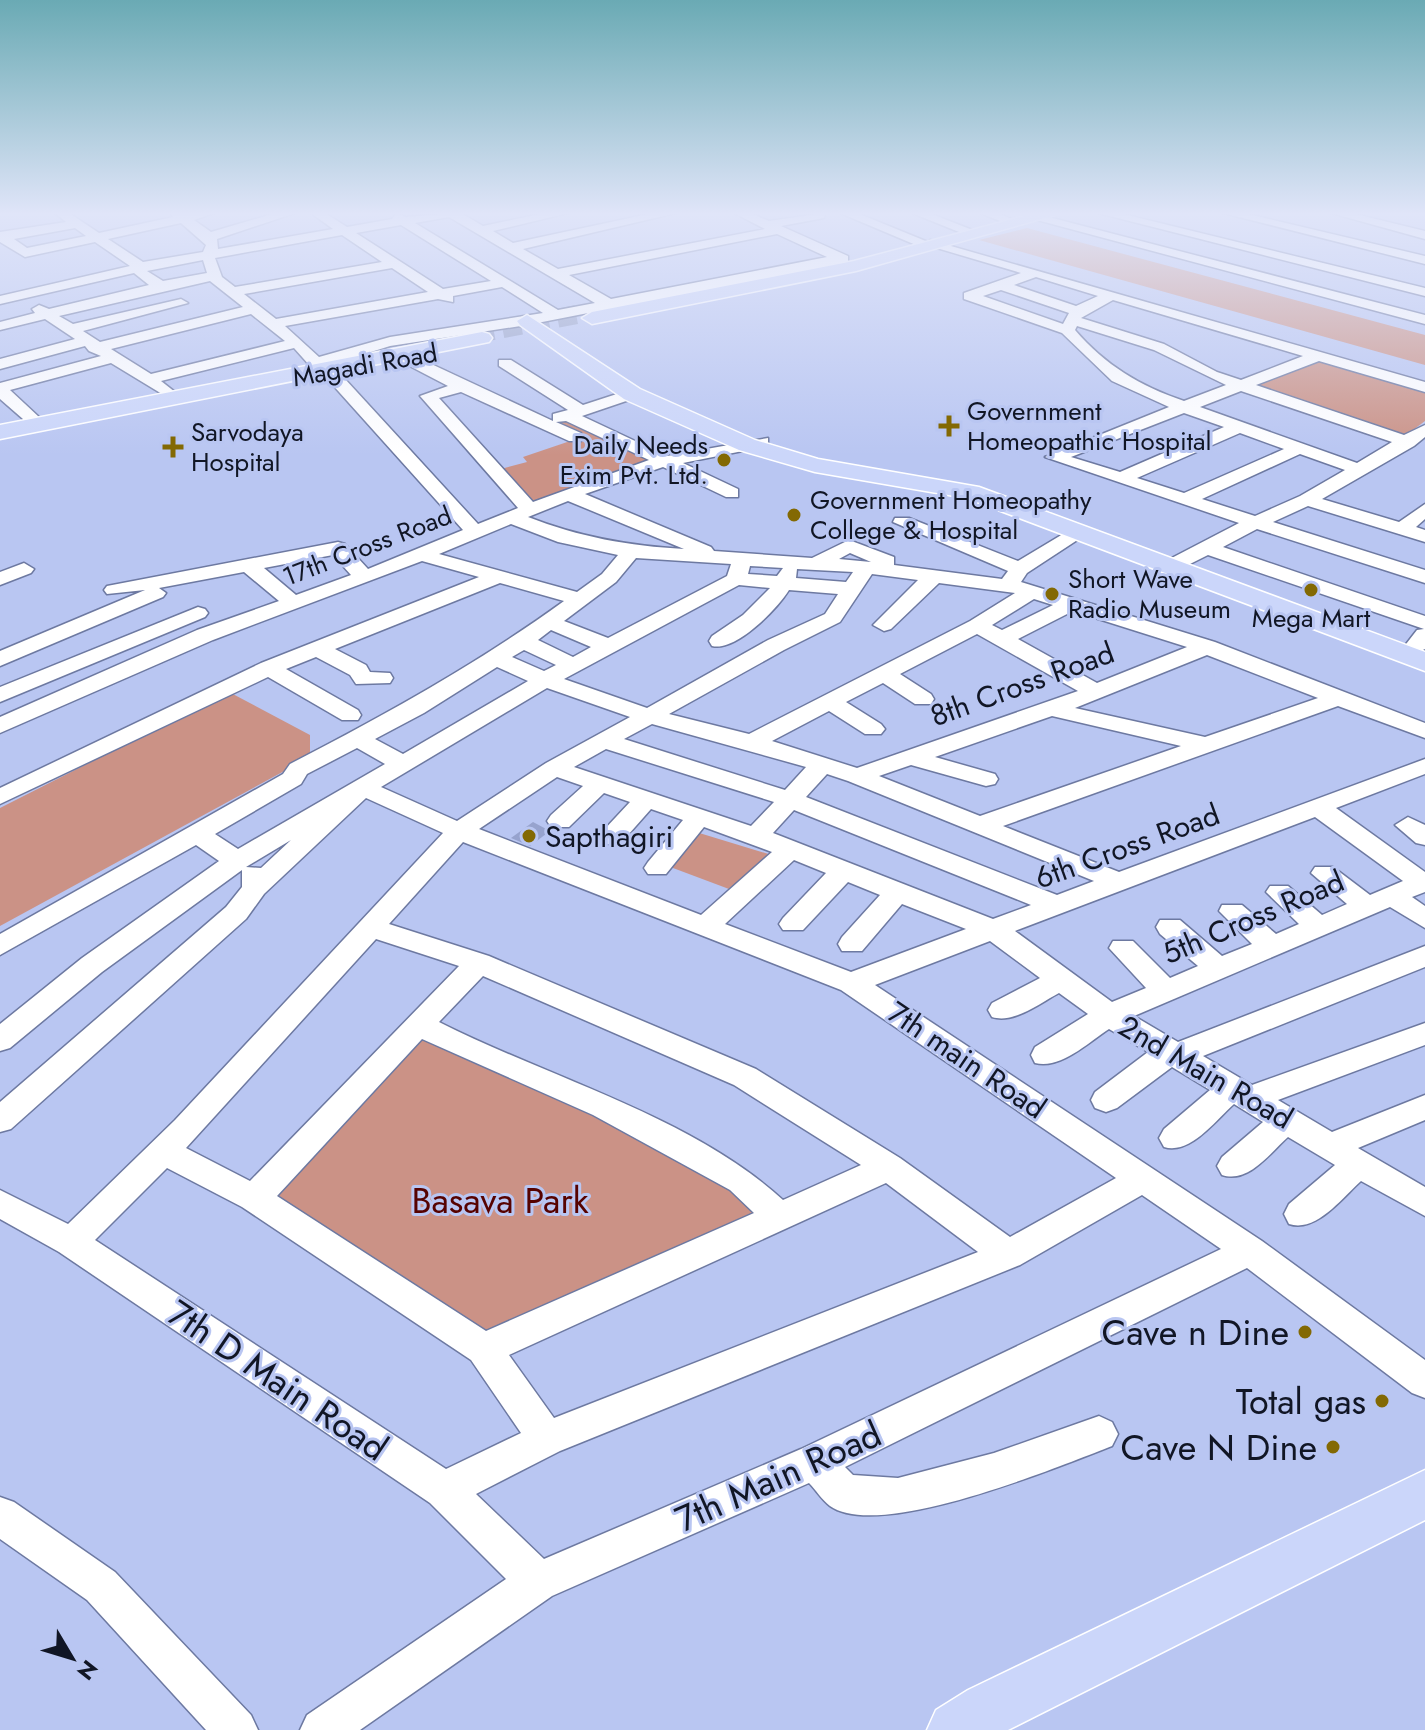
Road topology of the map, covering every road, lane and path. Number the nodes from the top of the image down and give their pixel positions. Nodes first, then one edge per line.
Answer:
1 (14, 294) edge
2 (27, 294) edge
3 (130, 294) edge
4 (170, 294) edge
5 (235, 294) edge
6 (448, 294) edge
7 (514, 294) edge
8 (592, 294) tunnel mouth
9 (663, 294) edge
10 (694, 294) edge
11 (719, 294) edge
12 (976, 294) edge
13 (1019, 294) edge
14 (1101, 294) edge
15 (1326, 294) edge
16 (441, 295) junction
17 (17, 296) junction
18 (1109, 296) junction
19 (0, 300) edge
20 (181, 303) junction
21 (610, 305) junction
22 (254, 309) junction
23 (47, 314) junction
24 (589, 315) tunnel mouth
25 (1072, 320) junction
26 (1425, 320) edge
27 (203, 321) junction
28 (352, 322) junction
29 (545, 323) junction
30 (272, 324) junction
31 (0, 326) edge
32 (67, 327) junction
33 (482, 332) junction
34 (135, 338) junction
35 (0, 341) edge
36 (297, 343) junction
37 (92, 344) junction
38 (378, 346) junction
39 (1168, 354) junction
40 (249, 355) junction
41 (1320, 355) junction
42 (115, 357) junction
43 (406, 358) junction
44 (505, 363) dead end
45 (0, 364) edge
46 (323, 367) junction
47 (188, 369) junction
48 (1263, 377) junction
49 (411, 382) dead end
50 (159, 385) junction
51 (1242, 385) junction
52 (462, 387) junction
53 (1425, 387) edge
54 (0, 389) edge
55 (632, 394) junction
56 (428, 396) junction
57 (1184, 407) junction
58 (574, 413) junction
59 (32, 422) junction
60 (545, 423) junction
61 (0, 424) edge
62 (1239, 427) junction
63 (1425, 430) edge
64 (0, 432) edge
65 (575, 437) dead end
66 (1408, 442) junction
67 (754, 443) junction
68 (1300, 448) junction
69 (661, 462) junction
70 (1361, 470) junction
71 (1120, 479) junction
72 (732, 493) dead end
73 (568, 494) junction
74 (1184, 500) junction
75 (1307, 500) junction
76 (529, 509) junction
77 (1425, 510) edge
78 (509, 517) junction
79 (902, 522) dead end
80 (1254, 523) junction
81 (1402, 529) junction
82 (1078, 531) junction
83 (475, 532) junction
84 (1425, 536) edge
85 (1204, 547) junction
86 (631, 552) junction
87 (421, 555) junction
88 (711, 556) junction
89 (794, 561) junction
90 (246, 563) junction
91 (817, 563) junction
92 (1176, 563) junction
93 (223, 567) junction
94 (866, 567) junction
95 (24, 569) dead end
96 (739, 569) junction
97 (913, 571) junction
98 (500, 576) junction
99 (934, 576) junction
100 (364, 577) junction
101 (1425, 577) edge
102 (0, 579) edge
103 (785, 582) junction
104 (1023, 583) junction
105 (851, 589) junction
106 (114, 590) dead end
107 (582, 600) junction
108 (293, 603) junction
109 (1071, 604) junction
110 (198, 613) dead end
111 (549, 622) junction
112 (1425, 623) edge
113 (884, 625) dead end
114 (977, 625) junction
115 (1002, 639) junction
116 (523, 641) junction
117 (720, 641) dead end
118 (608, 646) junction
119 (1207, 647) junction
120 (318, 649) junction
121 (1422, 649) edge
122 (5, 651) edge
123 (494, 657) junction
124 (573, 665) junction
125 (269, 668) junction
126 (882, 672) junction
127 (45, 676) junction
128 (382, 678) dead end
129 (545, 680) junction
130 (1093, 690) junction
131 (0, 695) edge
132 (1338, 698) junction
133 (923, 699) dead end
134 (829, 701) junction
135 (1051, 709) junction
136 (649, 716) junction
137 (6, 717) edge
138 (353, 727) junction
139 (873, 729) dead end
140 (1425, 731) edge
141 (602, 740) junction
142 (752, 742) junction
143 (1205, 744) junction
144 (909, 757) junction
145 (404, 764) junction
146 (822, 765) junction
147 (1425, 766) edge
148 (554, 768) junction
149 (857, 776) junction
150 (986, 779) dead end
151 (600, 783) junction
152 (363, 788) junction
153 (0, 797) edge
154 (647, 799) junction
155 (792, 800) junction
156 (1319, 808) junction
157 (699, 817) junction
158 (560, 821) dead end
159 (977, 826) junction
160 (459, 831) junction
161 (197, 833) junction
162 (756, 836) junction
163 (611, 838) dead end
164 (791, 849) junction
165 (242, 858) junction
166 (657, 868) dead end
167 (845, 869) junction
168 (1324, 873) dead end
169 (1424, 882) edge
170 (1122, 883) junction
171 (255, 888) junction
172 (899, 890) junction
173 (1279, 892) dead end
174 (1380, 901) junction
175 (1057, 905) junction
176 (1232, 911) dead end
177 (1425, 919) edge
178 (793, 924) dead end
179 (1170, 927) dead end
180 (1319, 927) junction
181 (372, 928) junction
182 (703, 928) junction
183 (994, 930) junction
184 (852, 944) dead end
185 (0, 946) edge
186 (1272, 946) junction
187 (1123, 948) dead end
188 (1425, 956) edge
189 (479, 963) junction
190 (1219, 969) junction
191 (1058, 981) junction
192 (851, 983) junction
193 (1166, 991) junction
194 (1002, 1010) dead end
195 (1109, 1015) junction
196 (419, 1024) junction
197 (1425, 1034) edge
198 (0, 1040) edge
199 (1173, 1054) junction
200 (1046, 1055) dead end
201 (1240, 1094) junction
202 (1106, 1100) dead end
203 (1425, 1107) edge
204 (0, 1120) edge
205 (1286, 1120) junction
206 (1175, 1138) dead end
207 (1330, 1146) junction
208 (163, 1151) junction
209 (1360, 1163) junction
210 (1233, 1166) dead end
211 (889, 1167) junction
212 (1144, 1178) junction
213 (1419, 1194) edge
214 (254, 1198) junction
215 (0, 1203) edge
216 (1301, 1214) dead end
217 (781, 1218) junction
218 (71, 1242) junction
219 (1250, 1251) junction
220 (1008, 1255) junction
221 (484, 1349) junction
222 (1425, 1381) edge
223 (1099, 1434) dead end
224 (547, 1439) junction
225 (815, 1462) junction
226 (444, 1490) junction
227 (1425, 1494) edge
228 (0, 1516) edge
229 (538, 1582) junction
230 (236, 1730) edge
231 (322, 1730) edge
232 (956, 1730) edge

1 - 17 street
2 - 17 street
3 - 23 street
4 - 20 street
5 - 22 street
6 - 16 street
7 - 29 street
8 - 21 street
9 - 21 street, Magadi Road
10 - 24 main road
11 - 29 street, Magadi Road
12 - 25 street
13 - 25 street
14 - 18 street
15 - 26 street
16 - 28 street
16 - 33 street
17 - 19 street
17 - 23 street
18 - 25 street
18 - 41 street
20 - 27 street
20 - 32 street
21 - 29 street, Magadi Road
22 - 27 street
22 - 30 street
23 - 31 street
23 - 32 street
25 - 39 street
25 - 57 street
27 - 34 street
27 - 40 street
28 - 30 street
28 - 38 street
29 - 33 street, Magadi Road
29 - 43 street, Magadi Road
29 - 55 main road
29 - 67 main road
30 - 36 street
32 - 35 street
32 - 37 street
33 - 38 street, Magadi Road
33 - 46 main road
34 - 37 street
34 - 47 street
36 - 40 street
36 - 46 street
37 - 42 street
37 - 45 street
38 - 46 street, Magadi Road
39 - 48 street
39 - 51 street
40 - 47 street
41 - 48 street
41 - 53 street
42 - 50 street
42 - 54 street
43 - 46 street, Magadi Road
43 - 52 street
44 - 58 street
46 - 50 main road, Magadi Road
46 - 59 main road, Magadi Road
46 - 83 street
47 - 50 street
48 - 51 street
49 - 56 street
50 - 59 main road, Magadi Road
51 - 57 street
51 - 66 street
52 - 56 street
52 - 60 street
54 - 59 street
55 - 58 street
55 - 67 main road
56 - 76 street
57 - 62 street
57 - 71 street
58 - 60 street
58 - 69 street
59 - 61 main road, Magadi Road
59 - 64 main road, Magadi Road
60 - 65 street
62 - 68 street
62 - 71 street
63 - 66 street
66 - 70 street
67 - 69 street, 17th Cross Road
67 - 82 main road
67 - 92 main road
68 - 70 street
68 - 74 street
69 - 72 street
69 - 73 street, 17th Cross Road
70 - 75 street
71 - 74 street
73 - 76 street, 17th Cross Road
73 - 88 street
74 - 80 street
75 - 80 street
75 - 81 street
76 - 78 street, 17th Cross Road
77 - 81 street
78 - 83 street, 17th Cross Road
78 - 86 street
79 - 104 street
80 - 85 street
80 - 101 street
81 - 84 street
82 - 92 main road
82 - 104 street
83 - 87 street, 17th Cross Road
85 - 92 street
85 - 112 street
86 - 88 street
86 - 107 street
87 - 98 street
87 - 100 street, 17th Cross Road
88 - 96 street
89 - 91 street
89 - 96 street
89 - 103 street
90 - 93 street
90 - 100 street
90 - 108 street
91 - 94 street
91 - 97 street
92 - 121 main road
93 - 106 street
93 - 122 street
94 - 97 street
94 - 105 street
95 - 102 street
96 - 103 street
96 - 118 street
97 - 99 street
98 - 107 street
98 - 120 street
99 - 104 street
99 - 113 street
100 - 108 street, 17th Cross Road
103 - 105 street
103 - 117 street
104 - 109 street
104 - 114 street
105 - 136 street
107 - 111 street
108 - 137 street, 17th Cross Road
109 - 115 street
109 - 119 street
110 - 127 street
111 - 116 street
111 - 118 street
114 - 115 street
114 - 126 street
115 - 130 street
116 - 123 street
116 - 124 street
118 - 124 street
119 - 130 street, 8th Cross Road
119 - 132 street
120 - 125 street
120 - 128 street
122 - 127 street
123 - 129 street
123 - 138 street
124 - 129 street
125 - 138 street
125 - 153 street
126 - 133 street
126 - 134 street
127 - 131 street
129 - 136 street
129 - 145 street
130 - 135 street, 8th Cross Road
132 - 140 street
132 - 143 street
134 - 139 street
134 - 142 street
135 - 143 street
135 - 144 street, 8th Cross Road
136 - 141 street
136 - 142 street
138 - 145 street
138 - 161 street
141 - 148 street
141 - 155 street
142 - 146 street
143 - 159 street
144 - 149 street, 8th Cross Road
144 - 150 street
145 - 152 street
146 - 149 street
146 - 155 street
147 - 156 street, 6th Cross Road
148 - 151 street, 2nd Main Road
148 - 160 street
149 - 159 street
151 - 154 street, 2nd Main Road
151 - 158 street
152 - 160 street, 7th main Road
152 - 165 street
152 - 171 street
154 - 157 street, 2nd Main Road
154 - 163 street
155 - 162 street
155 - 175 street
156 - 169 street
156 - 170 street, 6th Cross Road
157 - 162 street, 2nd Main Road
157 - 166 street
159 - 170 street
160 - 181 street
160 - 182 street, 7th main Road
161 - 165 street
161 - 185 street
162 - 164 street, 2nd Main Road
164 - 167 street, 2nd Main Road
164 - 182 street
165 - 171 street
165 - 198 street
167 - 172 street, 2nd Main Road
167 - 178 street
168 - 174 street
169 - 174 street, 5th Cross Road
170 - 175 street, 6th Cross Road
171 - 204 street
172 - 183 street, 2nd Main Road
172 - 184 street
173 - 180 street
174 - 177 street
174 - 180 street, 5th Cross Road
175 - 183 street, 6th Cross Road
176 - 186 street
179 - 190 street
180 - 186 street, 5th Cross Road
181 - 189 street
181 - 208 street
182 - 192 street, 7th main Road
183 - 191 street, 2nd Main Road
183 - 192 street, 6th Cross Road
186 - 190 street, 5th Cross Road
187 - 193 street
188 - 199 street
189 - 196 street
189 - 211 street
190 - 193 street, 5th Cross Road
191 - 194 street
191 - 195 street, 2nd Main Road
192 - 212 street, 7th main Road
193 - 195 street, 5th Cross Road
195 - 199 street, 2nd Main Road
195 - 200 street, 5th Cross Road
196 - 214 street
196 - 217 street
197 - 201 street
199 - 201 street, 2nd Main Road
199 - 202 street
201 - 205 street, 2nd Main Road
201 - 206 street
203 - 207 street
205 - 207 street, 2nd Main Road
205 - 210 street
207 - 209 street, 2nd Main Road
208 - 214 street
208 - 218 street
209 - 213 street, 2nd Main Road
209 - 216 street
211 - 217 street
211 - 220 street
212 - 219 street, 7th main Road
212 - 220 street
214 - 221 street
215 - 218 street, 7th D Main Road
217 - 221 street
218 - 226 street, 7th D Main Road
219 - 222 street, 7th main Road
219 - 225 street, 7th Main Road
220 - 224 street
221 - 224 street
223 - 225 street
224 - 226 street
225 - 229 street, 7th Main Road
226 - 229 street, 7th D Main Road
227 - 232 main road
228 - 230 street
229 - 231 street, 7th Main Road

